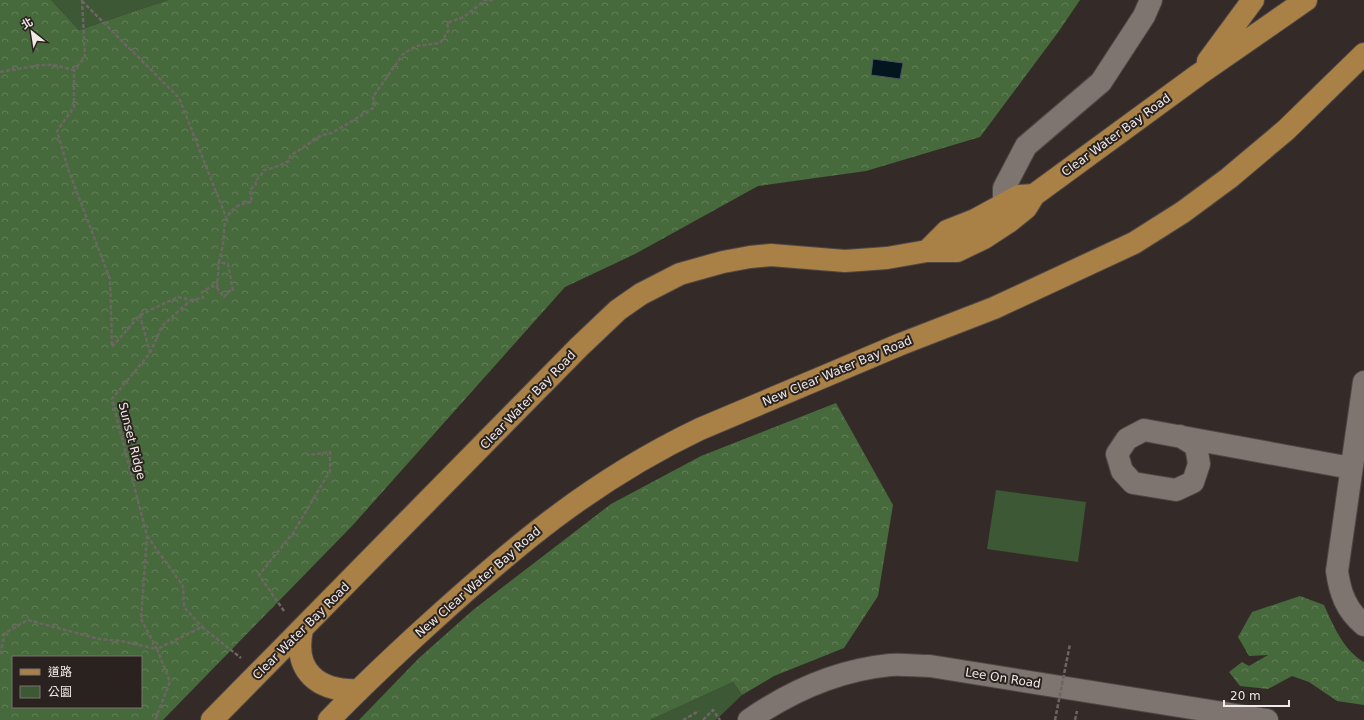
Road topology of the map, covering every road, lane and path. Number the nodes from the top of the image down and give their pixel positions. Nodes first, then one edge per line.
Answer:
1 (82, 0) edge
2 (493, 0) edge
3 (1151, 0) edge
4 (1253, 0) edge
5 (1306, 0) edge
6 (1364, 54) edge
7 (74, 70) junction
8 (0, 72) edge
9 (1198, 75) junction
10 (1007, 212) junction
11 (226, 217) junction
12 (219, 262) junction
13 (217, 288) junction
14 (190, 300) junction
15 (140, 315) junction
16 (150, 353) junction
17 (1364, 382) edge
18 (1180, 436) dead end
19 (308, 455) dead end
20 (1351, 468) junction
21 (147, 536) junction
22 (284, 611) dead end
23 (1364, 625) edge
24 (202, 627) junction
25 (302, 630) junction
26 (1070, 644) dead end
27 (157, 649) junction
28 (0, 654) edge
29 (260, 673) junction
30 (359, 690) junction
31 (699, 711) dead end
32 (1208, 715) edge
33 (155, 720) edge
34 (212, 720) edge
35 (329, 720) edge
36 (683, 720) edge
37 (703, 720) edge
38 (720, 720) edge
39 (749, 720) edge
40 (1055, 720) edge
41 (1267, 720) edge

1 - 7 path
1 - 11 path
2 - 11 path
3 - 10 street
4 - 9 main road, Clear Water Bay Road
5 - 9 main road, Clear Water Bay Road
6 - 30 main road, New Clear Water Bay Road
7 - 8 path
7 - 15 path
9 - 10 main road, Clear Water Bay Road
10 - 25 main road, Clear Water Bay Road
11 - 12 path
12 - 13 path
12 - 13 path
13 - 14 path
14 - 15 path
14 - 16 path
15 - 16 path
16 - 21 path, Sunset Ridge
17 - 20 street
18 - 20 street
19 - 22 path
20 - 23 street
21 - 24 path
21 - 27 path, Sunset Ridge
24 - 27 path
24 - 29 path
25 - 29 main road, Clear Water Bay Road
25 - 30 main road
26 - 40 path, bridge
27 - 28 path
27 - 33 path, Sunset Ridge
29 - 34 main road, Clear Water Bay Road
30 - 35 main road, New Clear Water Bay Road
31 - 36 path
32 - 39 street, Lee On Road
32 - 41 street, Lee On Road
37 - 38 path

